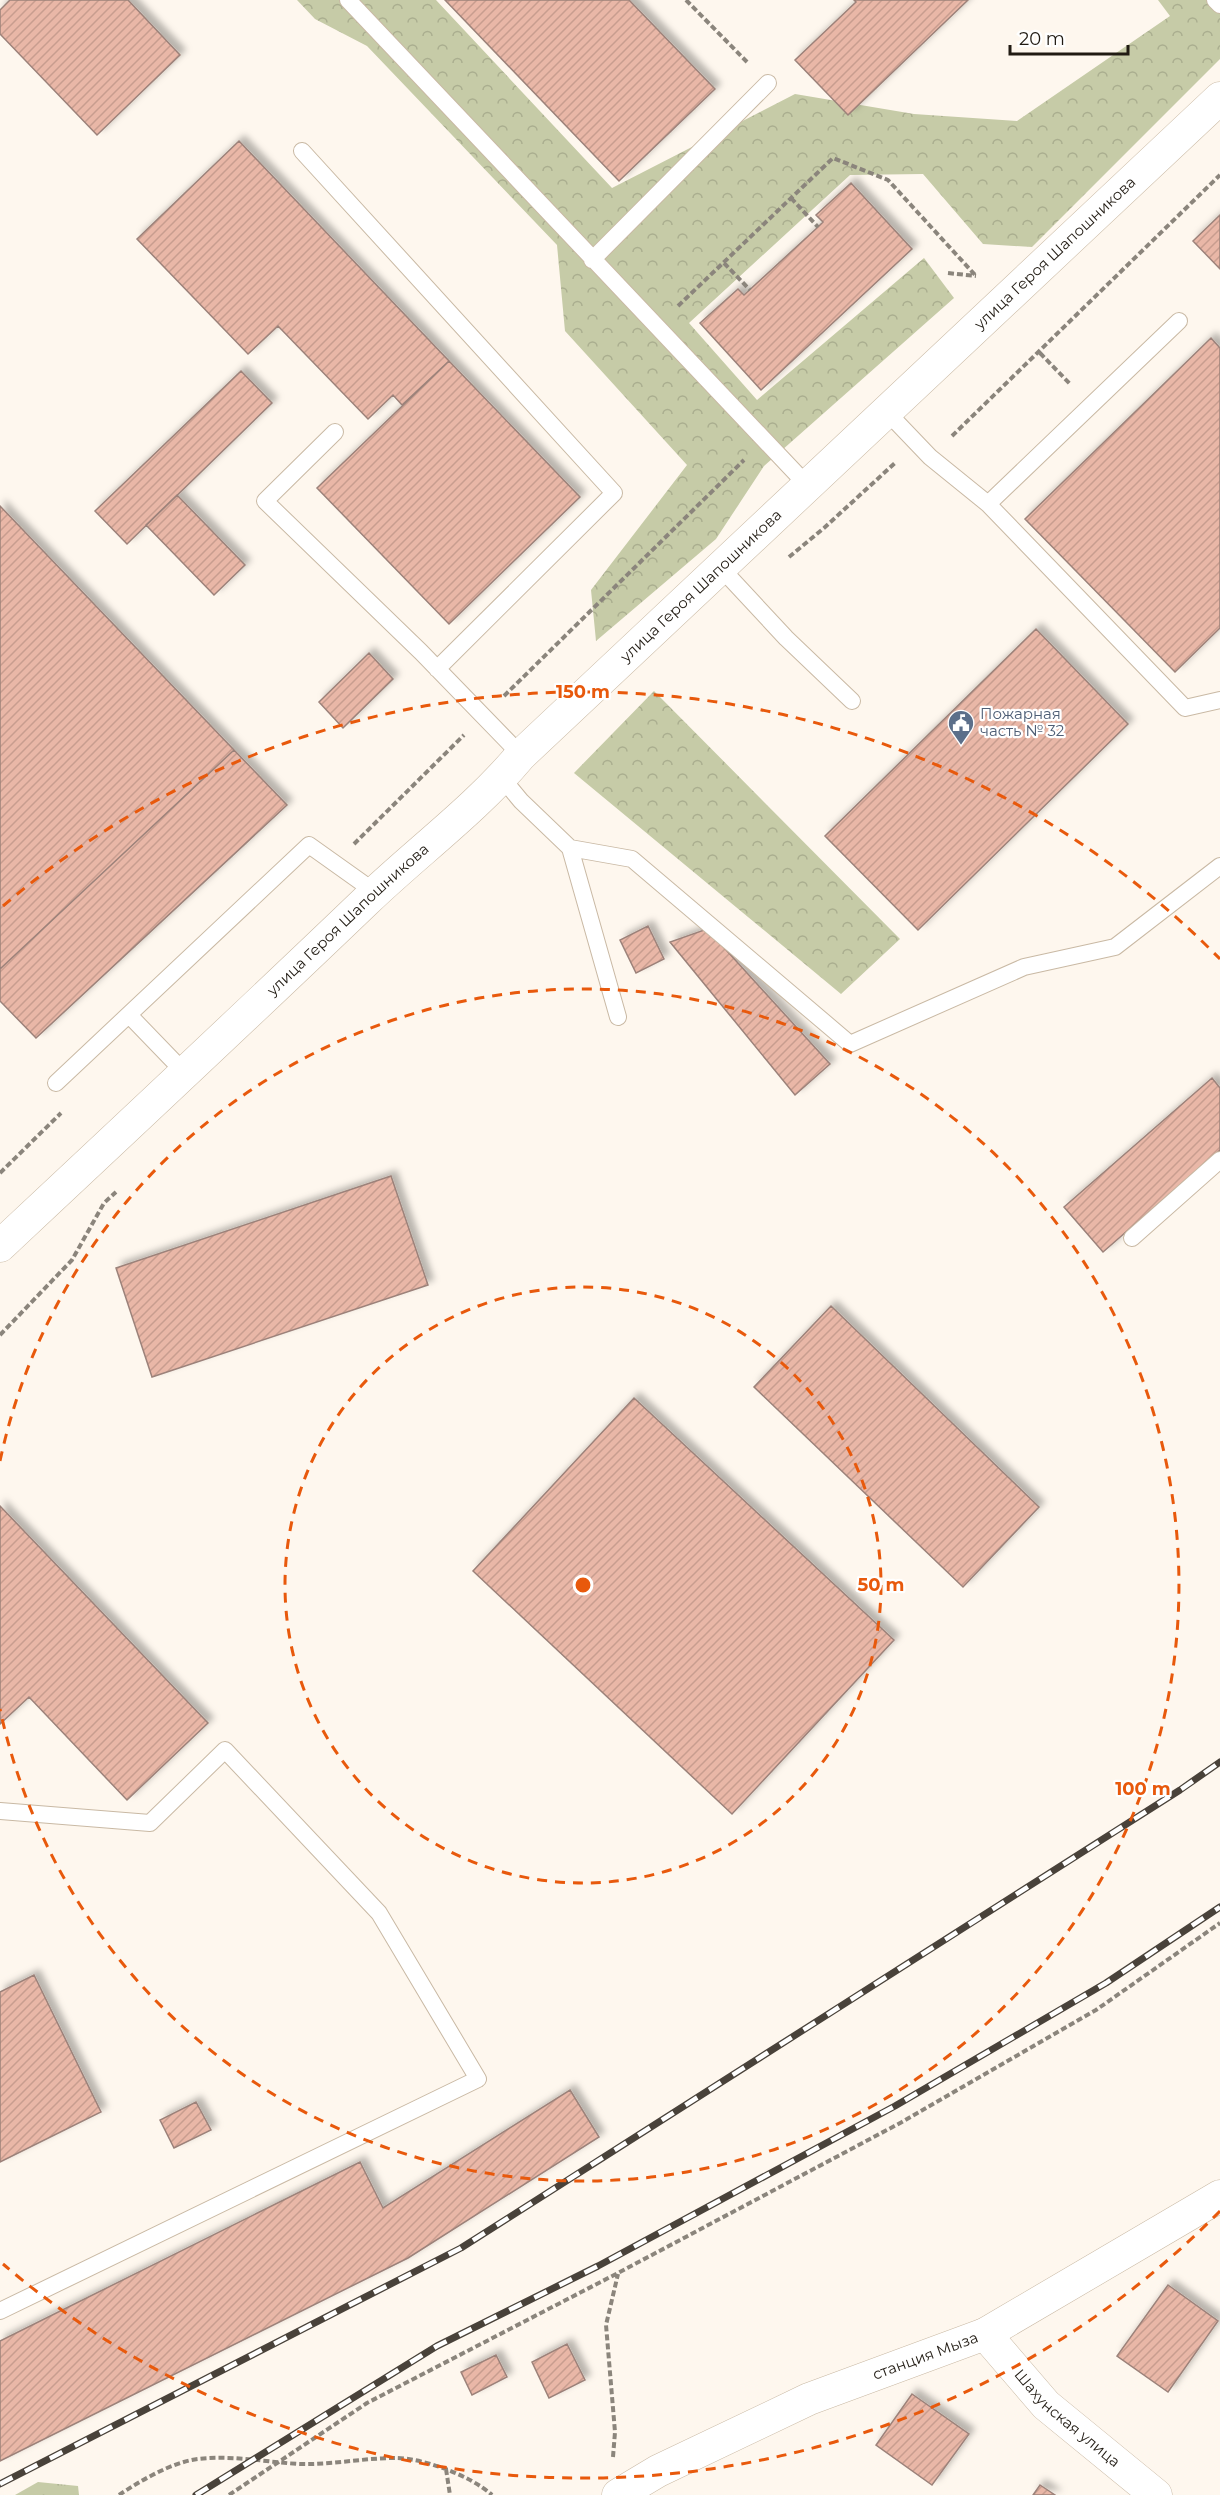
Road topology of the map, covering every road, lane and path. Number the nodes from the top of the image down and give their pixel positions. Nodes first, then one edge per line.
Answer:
1 (348, 0) edge
2 (686, 0) edge
3 (1215, 0) edge
4 (1220, 5) edge
5 (768, 83) joint
6 (1220, 98) edge
7 (302, 152) dead end
8 (1220, 175) edge
9 (791, 198) junction
10 (818, 227) dead end
11 (592, 260) junction
12 (723, 263) junction
13 (948, 273) dead end
14 (976, 276) junction
15 (750, 290) dead end
16 (1001, 303) junction
17 (1179, 321) dead end
18 (656, 327) junction
19 (1040, 353) junction
20 (1091, 405) junction
21 (886, 411) junction
22 (335, 432) dead end
23 (764, 440) junction
24 (916, 443) junction
25 (930, 457) junction
26 (807, 485) junction
27 (988, 504) junction
28 (720, 567) junction
29 (744, 593) junction
30 (437, 669) junction
31 (1220, 700) edge
32 (852, 701) dead end
33 (483, 717) junction
34 (511, 766) junction
35 (570, 848) junction
36 (334, 863) junction
37 (1220, 866) edge
38 (375, 892) junction
39 (129, 1015) junction
40 (618, 1017) dead end
41 (186, 1074) junction
42 (56, 1083) joint
43 (1220, 1160) edge
44 (0, 1173) edge
45 (121, 1186) dead end
46 (1132, 1238) dead end
47 (0, 1246) edge
48 (0, 1335) edge
49 (0, 1811) edge
50 (1220, 1923) edge
51 (1220, 2196) edge
52 (618, 2273) junction
53 (0, 2311) edge
54 (985, 2334) junction
55 (280, 2463) junction
56 (612, 2463) dead end
57 (445, 2469) junction
58 (119, 2495) edge
59 (229, 2495) edge
60 (450, 2495) edge
61 (492, 2495) edge
62 (618, 2495) edge
63 (1156, 2495) edge

1 - 11 lane
2 - 5 path
3 - 4 lane
5 - 11 lane
6 - 16 street, улица Героя Шапошникова
7 - 30 lane
8 - 19 path
9 - 10 path
9 - 12 path
9 - 14 path
11 - 18 lane
12 - 15 path
12 - 18 path
13 - 14 path
14 - 16 path
16 - 21 street, улица Героя Шапошникова
17 - 20 lane
18 - 23 lane
19 - 20 path
19 - 25 path
20 - 27 lane
21 - 24 lane
21 - 26 street, улица Героя Шапошникова
22 - 30 lane
23 - 26 lane
23 - 33 path
24 - 25 lane
24 - 29 path
25 - 27 lane
26 - 28 street, улица Героя Шапошникова
27 - 31 lane
28 - 29 lane
28 - 34 street, улица Героя Шапошникова
29 - 32 lane
30 - 33 lane
33 - 34 lane
33 - 36 path
34 - 35 lane
34 - 38 street, улица Героя Шапошникова
35 - 37 lane
35 - 40 lane
36 - 38 lane
36 - 39 lane
38 - 41 street, улица Героя Шапошникова
39 - 41 lane
39 - 42 lane
41 - 47 street, улица Героя Шапошникова
42 - 44 path
43 - 46 lane
45 - 48 path
49 - 53 lane
50 - 52 path
51 - 54 street, станция Мыза
52 - 55 path
52 - 56 path
54 - 62 street, станция Мыза
54 - 63 street, Шахунская улица
55 - 57 path
55 - 58 path
55 - 59 path
57 - 60 path
57 - 61 path

